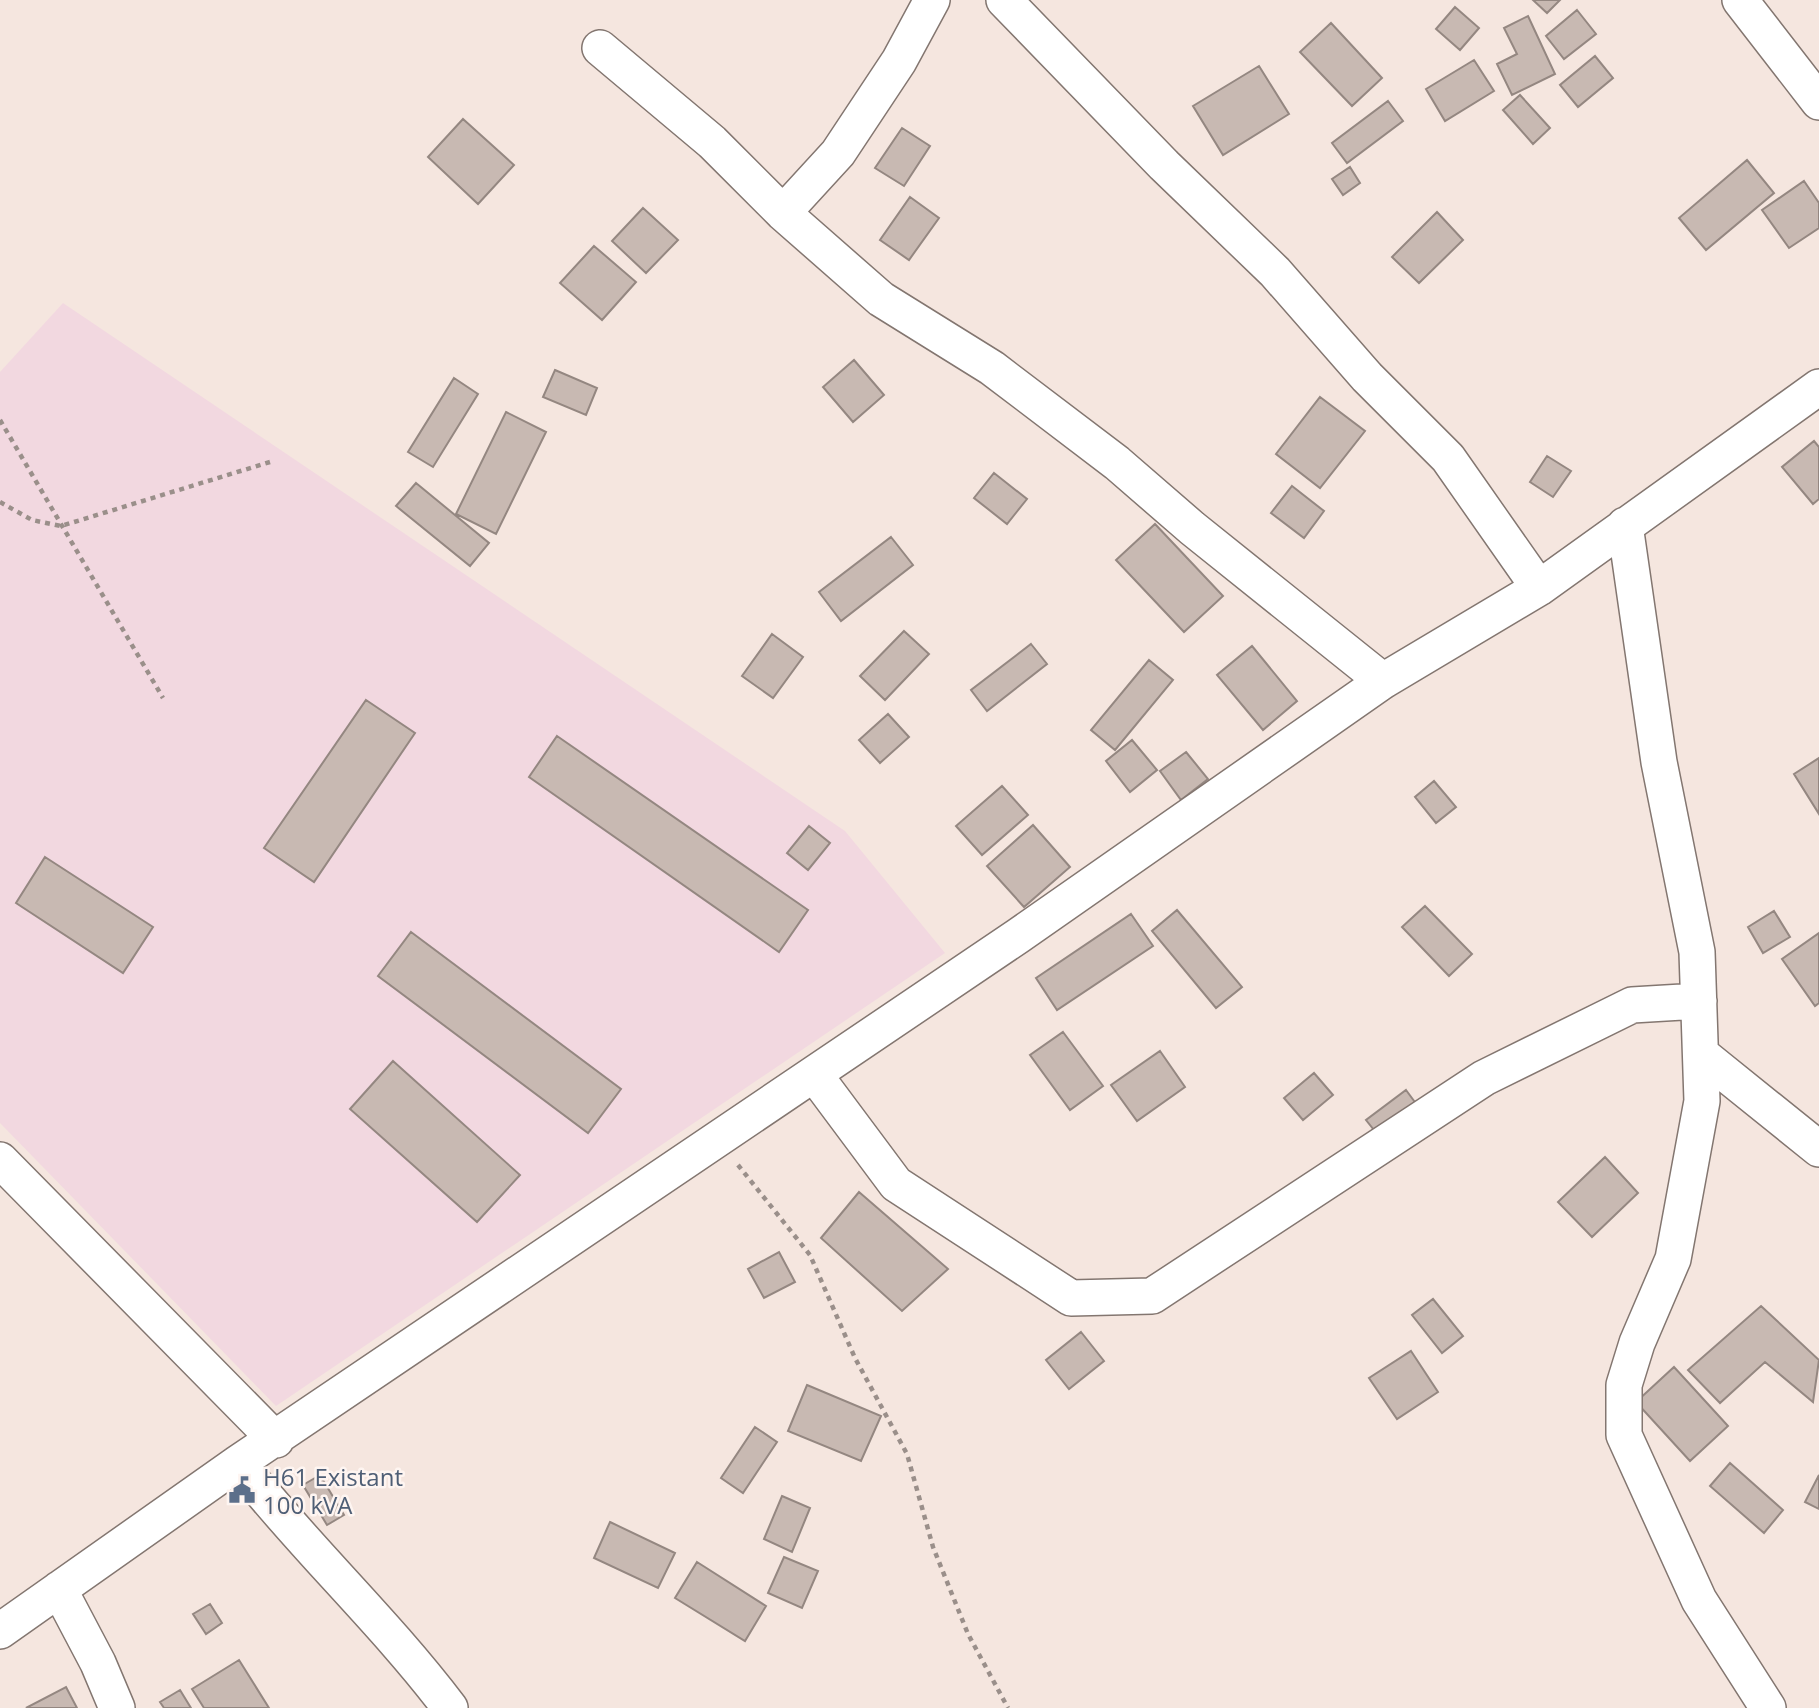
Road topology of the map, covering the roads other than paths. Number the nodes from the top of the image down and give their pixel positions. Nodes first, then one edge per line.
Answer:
1 (932, 0) edge
2 (1004, 0) edge
3 (1740, 0) edge
4 (600, 48) dead end
5 (1819, 102) edge
6 (783, 213) junction
7 (1819, 387) edge
8 (1625, 525) junction
9 (1539, 588) junction
10 (1383, 681) junction
11 (1699, 1001) junction
12 (1701, 1054) junction
13 (814, 1074) junction
14 (1819, 1149) edge
15 (0, 1160) edge
16 (276, 1440) junction
17 (239, 1463) junction
18 (59, 1589) junction
19 (0, 1631) edge
20 (117, 1708) edge
21 (450, 1708) edge
22 (1768, 1708) edge

1 - 6 street
2 - 9 street
3 - 5 street
4 - 6 street
6 - 10 street
7 - 8 street
8 - 9 street
8 - 11 street
9 - 10 street
10 - 13 street
11 - 12 street
11 - 13 street
12 - 14 street
12 - 22 street
13 - 16 street
15 - 16 street
16 - 17 street
17 - 18 street
17 - 21 street
18 - 19 street
18 - 20 street

